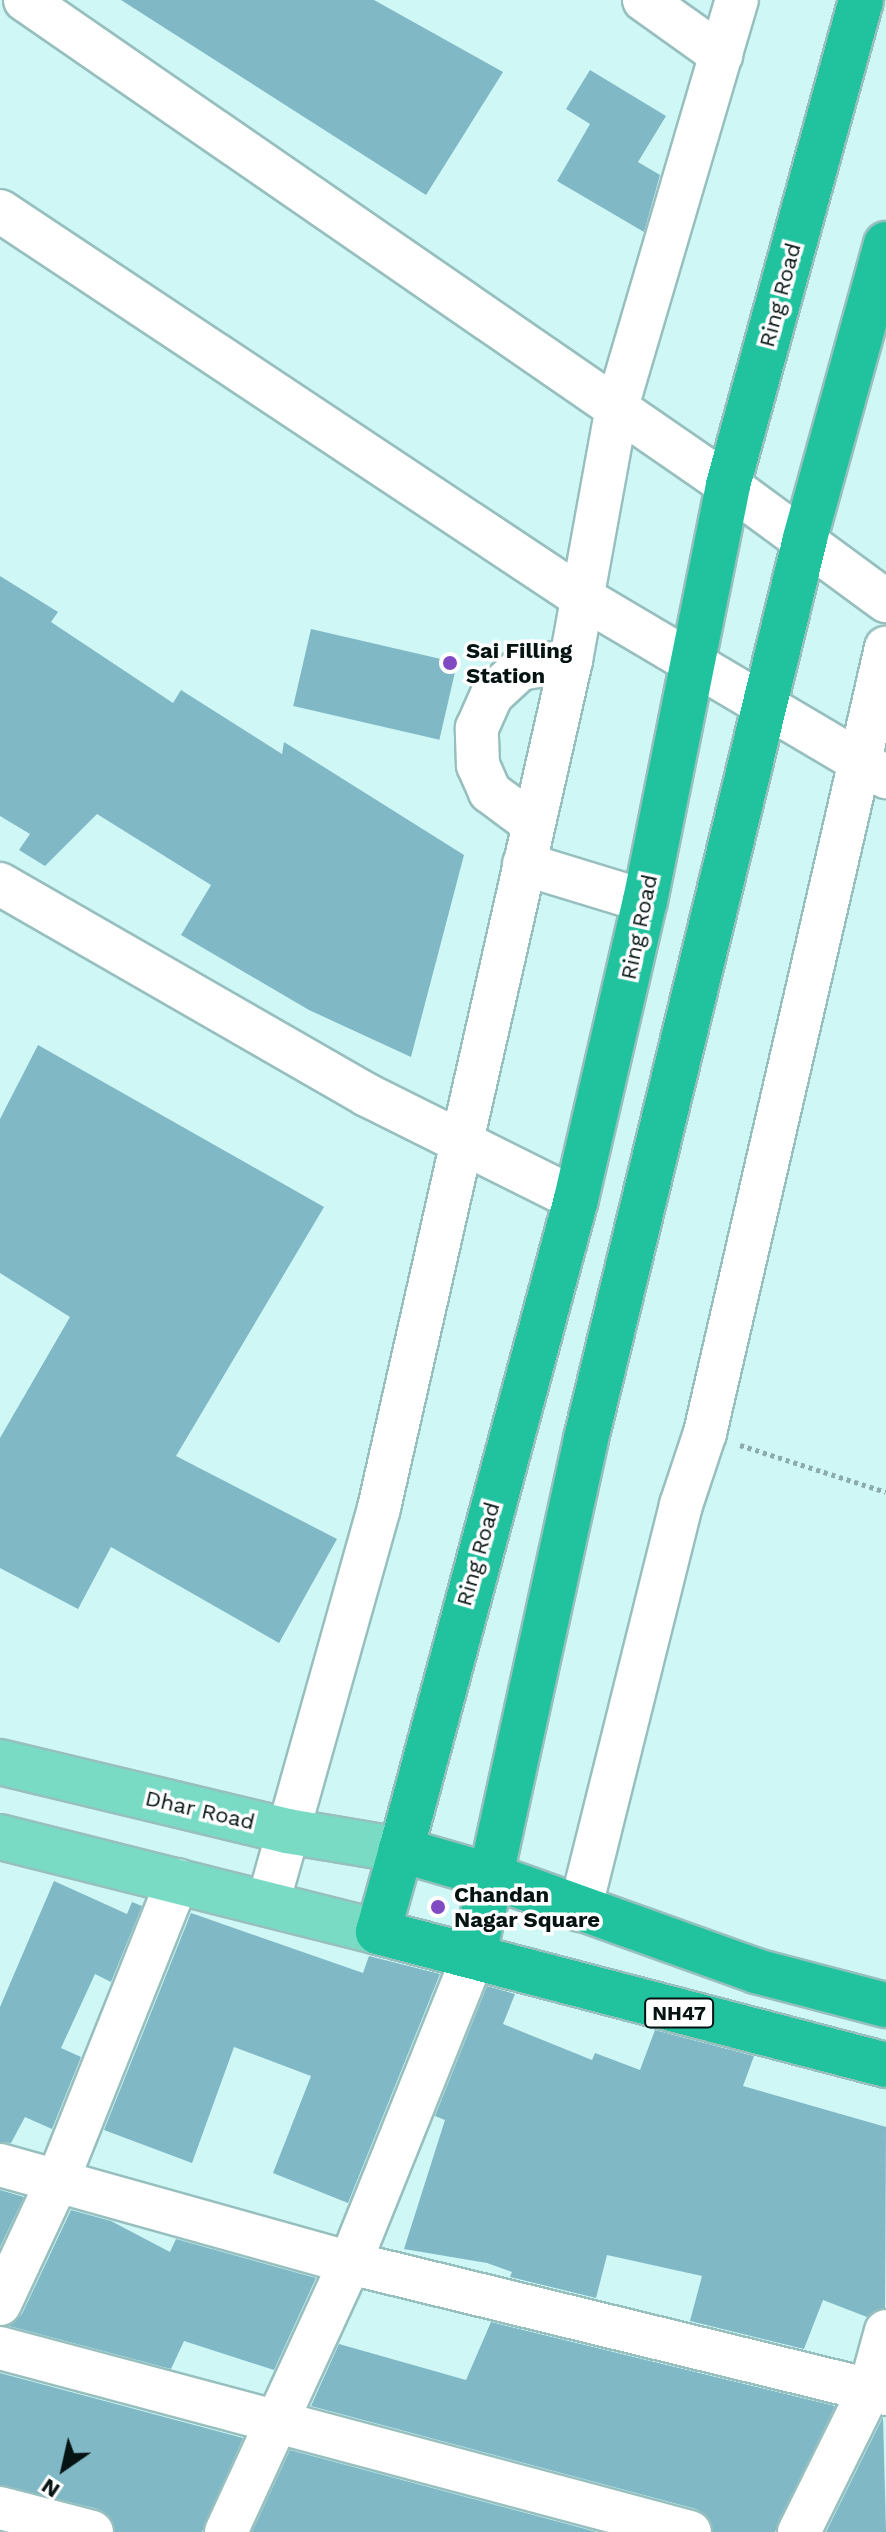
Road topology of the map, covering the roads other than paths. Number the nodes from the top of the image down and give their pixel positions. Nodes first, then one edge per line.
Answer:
1 (25, 0) edge
2 (644, 0) edge
3 (737, 0) edge
4 (861, 0) edge
5 (721, 55) junction
6 (0, 211) edge
7 (886, 244) edge
8 (617, 407) junction
9 (728, 485) junction
10 (805, 539) junction
11 (578, 595) junction
12 (886, 601) edge
13 (886, 648) edge
14 (571, 660) junction
15 (688, 664) junction
16 (768, 709) junction
17 (871, 768) edge
18 (529, 844) junction
19 (0, 884) edge
20 (645, 901) junction
21 (460, 1142) junction
22 (576, 1199) junction
23 (0, 1762) edge
24 (287, 1831) junction
25 (0, 1837) edge
26 (401, 1850) junction
27 (491, 1876) junction
28 (178, 1880) junction
29 (268, 1903) junction
30 (580, 1910) junction
31 (378, 1932) junction
32 (474, 1955) junction
33 (886, 2005) edge
34 (886, 2065) edge
35 (0, 2165) edge
36 (57, 2182) junction
37 (350, 2263) junction
38 (0, 2304) edge
39 (886, 2331) edge
40 (0, 2348) edge
41 (878, 2391) edge
42 (275, 2421) junction
43 (0, 2508) edge
44 (92, 2532) edge
45 (226, 2532) edge
46 (690, 2532) edge
47 (799, 2532) edge

1 - 8 street
2 - 5 street
3 - 5 street
4 - 9 highway, Ring Road
5 - 8 street
6 - 11 street
7 - 10 highway
8 - 9 street
8 - 11 street
9 - 10 street
9 - 15 highway, Ring Road
10 - 12 street
10 - 16 highway
11 - 14 street
11 - 15 street
13 - 17 street
14 - 18 street
14 - 18 street
15 - 16 street
15 - 20 highway, Ring Road
16 - 17 street
16 - 27 highway
17 - 30 street
18 - 20 street
18 - 21 street
19 - 21 street
20 - 22 highway, Ring Road
21 - 22 street
21 - 24 street
22 - 26 highway, Ring Road
23 - 24 main road, Dhar Road
24 - 26 main road, Dhar Road
24 - 29 street
25 - 28 main road
26 - 27 highway
26 - 31 highway, Ring Road
27 - 30 highway
27 - 32 highway
28 - 29 main road
28 - 36 street
29 - 31 main road
30 - 33 highway
31 - 32 highway
32 - 34 highway, NH47
32 - 37 street
35 - 36 street
36 - 37 street
36 - 38 street
37 - 41 street
37 - 42 street
39 - 41 street
40 - 42 street
41 - 47 street
42 - 45 street
42 - 46 street
43 - 44 street

